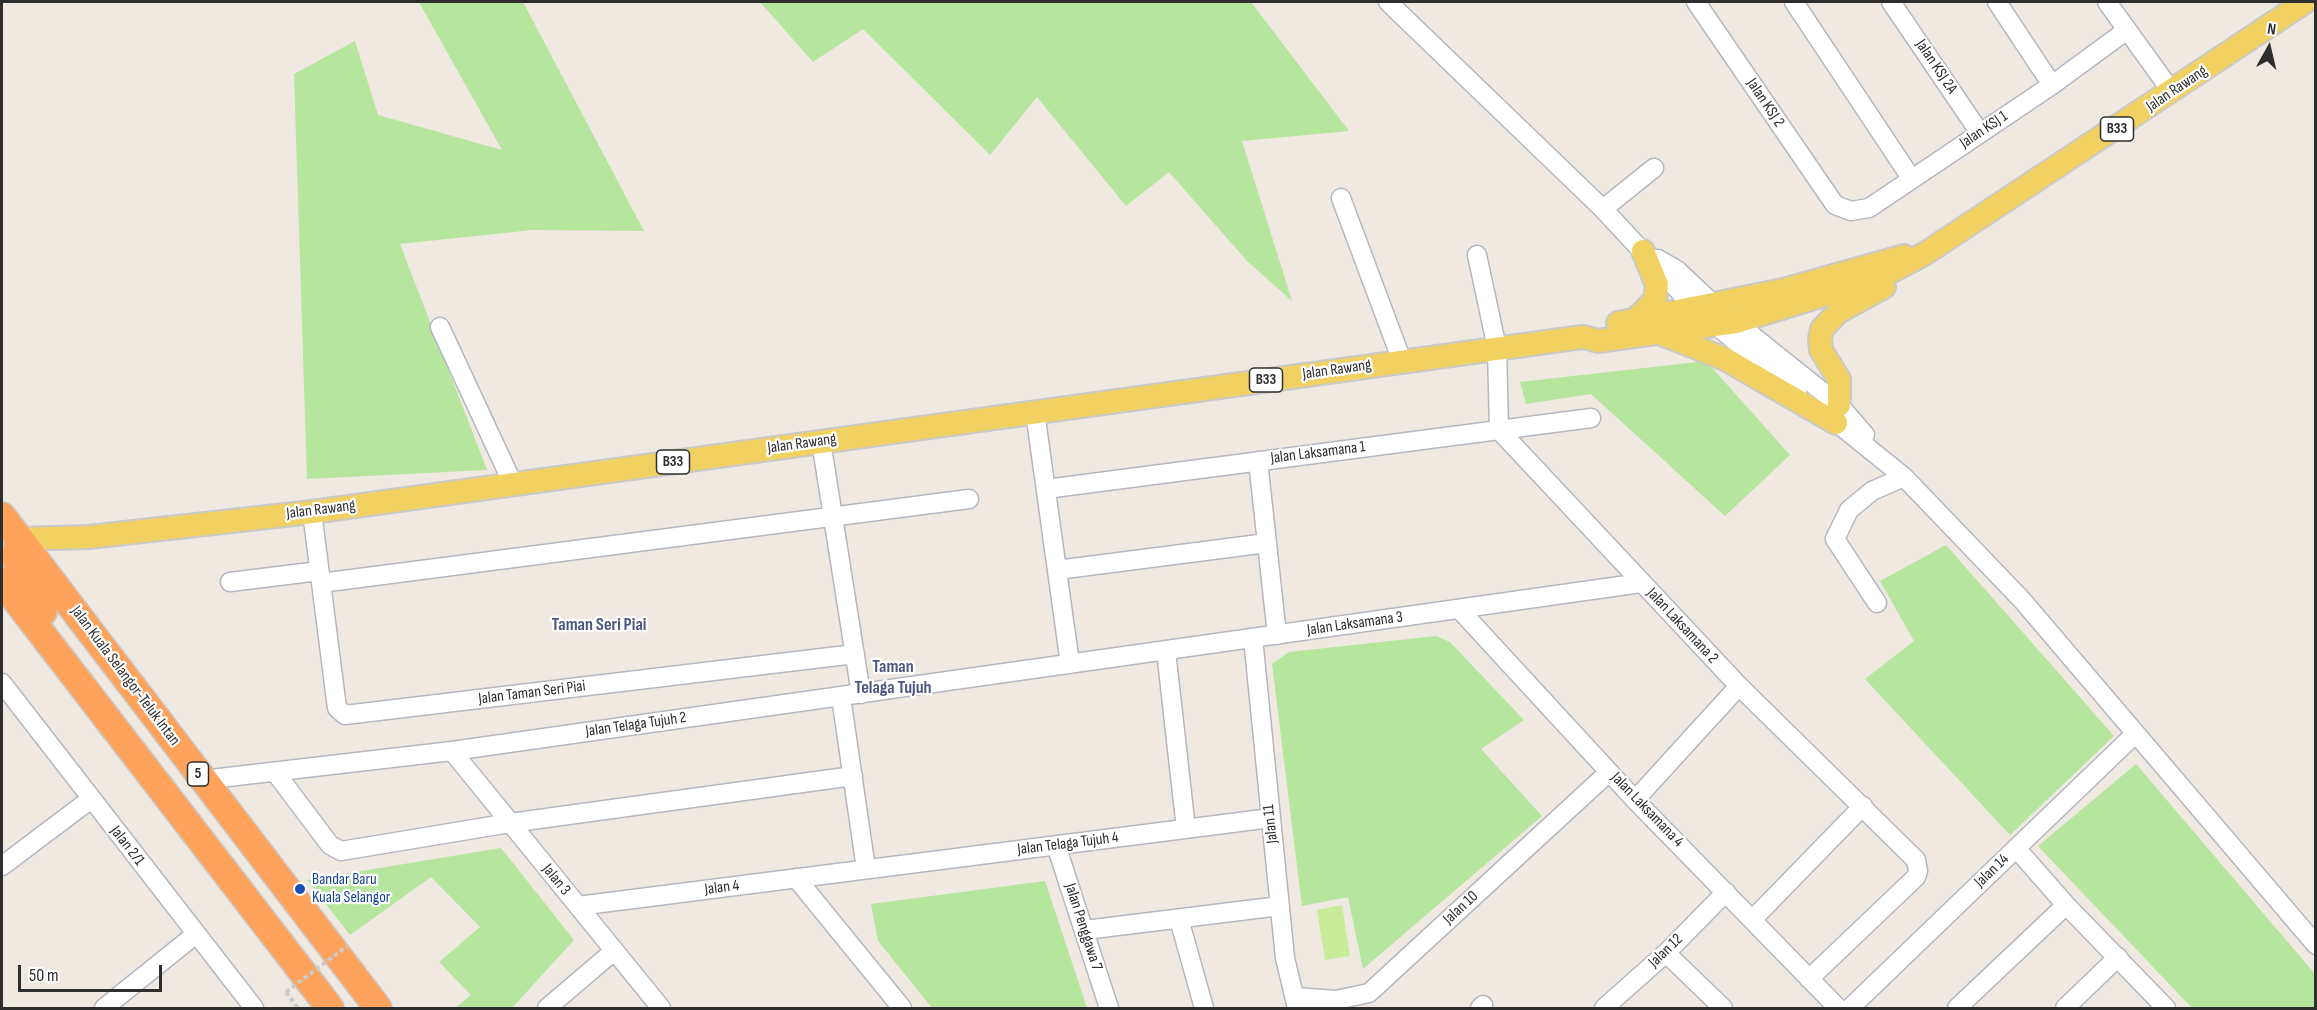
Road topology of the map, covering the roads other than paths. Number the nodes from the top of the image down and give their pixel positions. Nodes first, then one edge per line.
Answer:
1 (1388, 2) edge
2 (1696, 2) edge
3 (1794, 2) edge
4 (1891, 2) edge
5 (1997, 2) edge
6 (2108, 2) edge
7 (2305, 2) edge
8 (2282, 8) edge
9 (2127, 30) junction
10 (2052, 84) junction
11 (2172, 92) junction
12 (1980, 133) junction
13 (1654, 168) dead end
14 (1911, 178) junction
15 (1341, 198) dead end
16 (1835, 205) joint
17 (1602, 208) junction
18 (1643, 251) junction
19 (1926, 253) junction
20 (1477, 255) dead end
21 (1715, 315) junction
22 (1635, 321) junction
23 (440, 327) dead end
24 (1661, 333) junction
25 (1584, 337) junction
26 (1497, 348) junction
27 (1402, 361) junction
28 (1035, 412) junction
29 (1838, 414) junction
30 (1591, 418) dead end
31 (1499, 430) junction
32 (821, 441) junction
33 (1258, 461) junction
34 (1900, 474) junction
35 (513, 484) junction
36 (1046, 489) junction
37 (969, 499) dead end
38 (312, 512) junction
39 (2, 516) edge
40 (833, 517) junction
41 (10, 537) edge
42 (1267, 543) junction
43 (1057, 570) junction
44 (320, 577) junction
45 (2, 582) edge
46 (230, 582) dead end
47 (1641, 583) junction
48 (1877, 603) dead end
49 (1459, 609) junction
50 (1277, 635) junction
51 (1253, 638) junction
52 (1166, 651) junction
53 (855, 654) junction
54 (1070, 664) junction
55 (2, 683) edge
56 (1739, 686) junction
57 (861, 694) junction
58 (842, 697) junction
59 (119, 734) junction
60 (2135, 734) junction
61 (452, 751) junction
62 (1609, 771) junction
63 (275, 772) junction
64 (853, 776) junction
65 (202, 780) junction
66 (91, 799) junction
67 (1635, 800) junction
68 (1863, 806) junction
69 (1270, 818) junction
70 (510, 823) junction
71 (1186, 829) junction
72 (1056, 845) junction
73 (2016, 848) junction
74 (2, 866) edge
75 (866, 869) junction
76 (796, 878) junction
77 (1726, 892) junction
78 (2066, 905) junction
79 (578, 906) junction
80 (1280, 906) junction
81 (1179, 919) junction
82 (1752, 921) junction
83 (1085, 930) junction
84 (196, 934) junction
85 (2316, 945) edge
86 (614, 951) junction
87 (1666, 952) junction
88 (2118, 957) junction
89 (1809, 979) junction
90 (1296, 1003) edge
91 (1858, 1006) edge
92 (104, 1008) edge
93 (254, 1008) edge
94 (330, 1008) edge
95 (378, 1008) edge
96 (547, 1008) edge
97 (661, 1008) edge
98 (902, 1008) edge
99 (1109, 1008) edge
100 (1204, 1008) edge
101 (1604, 1008) edge
102 (1723, 1008) edge
103 (1838, 1008) edge
104 (1957, 1008) edge
105 (2065, 1008) edge
106 (2166, 1008) edge

1 - 17 street
2 - 16 street, Jalan KSJ 2
3 - 14 street
4 - 12 street, Jalan KSJ 2A
5 - 10 street
6 - 9 street
7 - 8 main road, Jalan Rawang / B33
8 - 11 main road, Jalan Rawang / B33
9 - 10 street, Jalan KSJ 1
9 - 11 street
10 - 12 street, Jalan KSJ 1
11 - 19 main road, Jalan Rawang / B33
12 - 14 street, Jalan KSJ 1
13 - 17 street
14 - 16 street, Jalan KSJ 1
15 - 27 street
17 - 18 street
18 - 21 street
18 - 22 main road
19 - 21 main road, Jalan Rawang / B33
19 - 29 main road
20 - 26 street
21 - 22 main road, Jalan Rawang / B33
21 - 24 main road, Jalan Rawang / B33
21 - 29 street
22 - 25 main road, Jalan Rawang / B33
23 - 35 street
24 - 25 main road, Jalan Rawang / B33
24 - 29 main road
25 - 26 main road, Jalan Rawang / B33
26 - 27 main road, Jalan Rawang / B33
26 - 31 street
27 - 28 main road, Jalan Rawang / B33
28 - 32 main road, Jalan Rawang / B33
28 - 36 street
29 - 34 street
30 - 31 street, Jalan Laksamana 1
31 - 33 street, Jalan Laksamana 1
31 - 47 street, Jalan Laksamana 2
32 - 35 main road, Jalan Rawang / B33
32 - 40 street
33 - 36 street, Jalan Laksamana 1
33 - 42 street
34 - 48 street
34 - 60 street
35 - 38 main road, Jalan Rawang / B33
36 - 43 street
37 - 40 street
38 - 41 main road, Jalan Rawang / B33
38 - 44 street, Jalan Taman Seri Piai
39 - 41 highway, Jalan Kuala Selangor-Teluk Intan / 5
40 - 44 street
40 - 53 street
41 - 59 highway
41 - 65 highway, Jalan Kuala Selangor-Teluk Intan / 5
42 - 43 street
42 - 50 street
43 - 54 street
44 - 46 street
44 - 53 street, Jalan Taman Seri Piai
45 - 59 highway, 5
47 - 49 street, Jalan Laksamana 3
47 - 56 street, Jalan Laksamana 2
49 - 50 street, Jalan Laksamana 3
49 - 62 street, Jalan Laksamana 4
50 - 51 street, Jalan Laksamana 3
51 - 52 street, Jalan Laksamana 3
51 - 69 street, Jalan 11
52 - 54 street, Jalan Laksamana 3
52 - 71 street
53 - 57 street
54 - 57 street, Jalan Telaga Tujuh 2
55 - 66 street, Jalan 2/1
56 - 67 street
56 - 68 street, Jalan Laksamana 2
57 - 58 street, Jalan Telaga Tujuh 2
58 - 61 street, Jalan Telaga Tujuh 2
58 - 64 street
59 - 94 highway, 5
60 - 73 street, Jalan 14
60 - 85 street
61 - 63 street, Jalan Telaga Tujuh 2
61 - 70 street, Jalan 3
62 - 67 street, Jalan Laksamana 4
62 - 90 street, Jalan 10
63 - 65 street, Jalan Telaga Tujuh 2
63 - 70 street
64 - 70 street
64 - 75 street
65 - 95 highway, Jalan Kuala Selangor-Teluk Intan / 5
66 - 74 street
66 - 84 street, Jalan 2/1
67 - 77 street, Jalan Laksamana 4
68 - 82 street
68 - 89 street, Jalan Laksamana 2
69 - 71 street, Jalan Telaga Tujuh 4
69 - 80 street, Jalan 11
70 - 79 street, Jalan 3
71 - 72 street, Jalan Telaga Tujuh 4
72 - 75 street, Jalan Telaga Tujuh 4
72 - 83 street, Jalan Penggawa 7
73 - 78 street
73 - 91 street, Jalan 14
75 - 76 street, Jalan 4
76 - 79 street, Jalan 4
76 - 98 street
77 - 82 street, Jalan Laksamana 4
77 - 87 street, Jalan 12
78 - 88 street
78 - 104 street
79 - 86 street, Jalan 3
80 - 81 street
80 - 90 street, Jalan 11
81 - 83 street
81 - 100 street
82 - 89 street, Jalan Laksamana 4
83 - 99 street, Jalan Penggawa 7
84 - 92 street
84 - 93 street, Jalan 2/1
86 - 96 street
86 - 97 street, Jalan 3
87 - 101 street, Jalan 12
87 - 102 street
88 - 105 street
88 - 106 street
89 - 103 street, Jalan Laksamana 4

